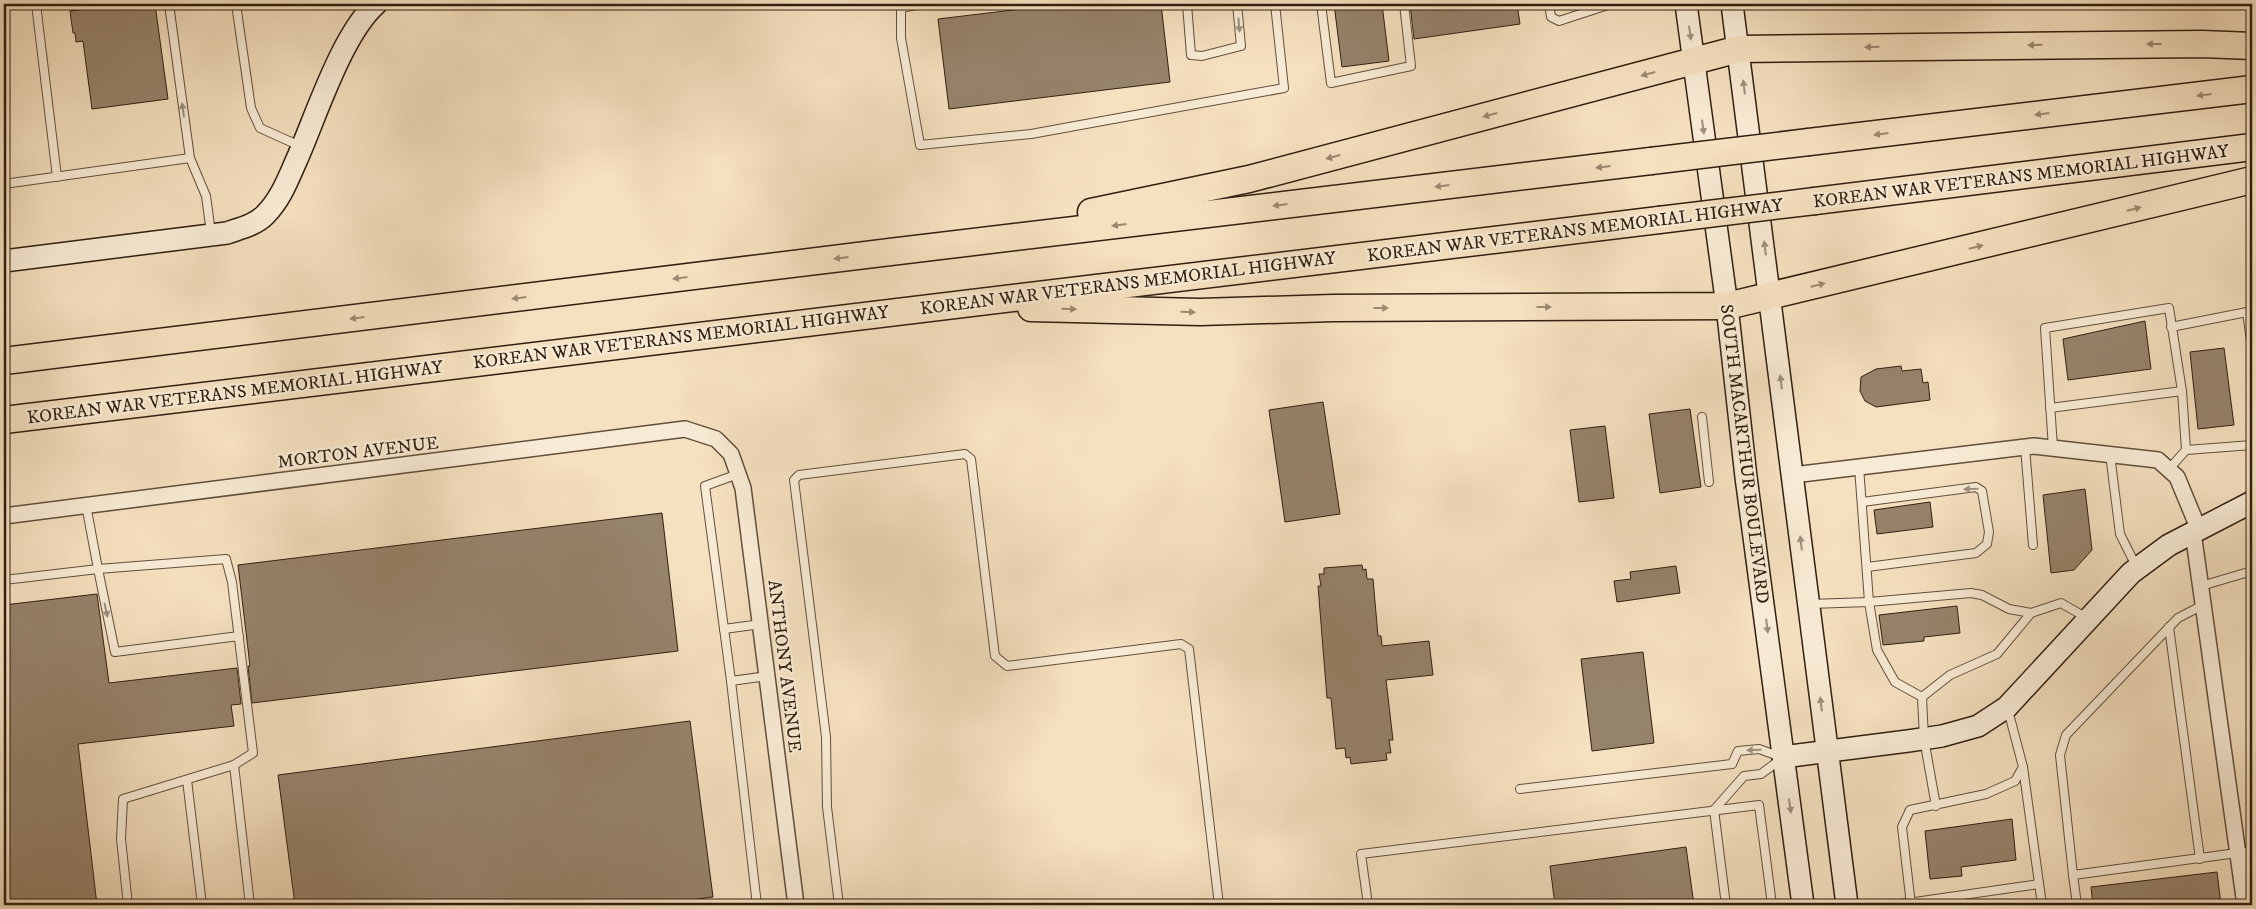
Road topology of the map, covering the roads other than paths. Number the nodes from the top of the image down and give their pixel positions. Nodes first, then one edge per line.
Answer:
1 (36, 4) edge
2 (169, 4) edge
3 (236, 4) edge
4 (375, 4) edge
5 (921, 4) edge
6 (1186, 4) edge
7 (1237, 4) edge
8 (1275, 4) edge
9 (1321, 4) edge
10 (1404, 4) edge
11 (1549, 4) edge
12 (1610, 4) edge
13 (1686, 4) edge
14 (1732, 4) edge
15 (2252, 46) edge
16 (1739, 49) junction
17 (1695, 61) junction
18 (2252, 89) edge
19 (302, 147) junction
20 (2252, 147) edge
21 (190, 158) junction
22 (57, 177) junction
23 (2252, 180) edge
24 (4, 184) edge
25 (211, 234) junction
26 (890, 252) junction
27 (4, 261) edge
28 (1771, 297) junction
29 (950, 304) junction
30 (1727, 306) junction
31 (2250, 312) edge
32 (2172, 327) junction
33 (2252, 348) edge
34 (4, 361) edge
35 (2182, 391) junction
36 (2050, 408) junction
37 (1702, 418) dead end
38 (4, 420) edge
39 (716, 439) joint
40 (2252, 445) edge
41 (2025, 447) junction
42 (2053, 448) junction
43 (2186, 450) junction
44 (2110, 454) junction
45 (1859, 467) junction
46 (2168, 470) junction
47 (738, 474) junction
48 (1793, 475) junction
49 (1709, 482) dead end
50 (1862, 502) junction
51 (2252, 502) edge
52 (86, 505) junction
53 (4, 516) edge
54 (2196, 531) junction
55 (2033, 545) dead end
56 (1867, 567) junction
57 (2137, 568) junction
58 (98, 569) junction
59 (2252, 571) edge
60 (4, 580) edge
61 (2200, 586) junction
62 (1869, 602) junction
63 (1809, 604) junction
64 (2203, 605) junction
65 (2031, 613) junction
66 (2089, 619) junction
67 (761, 624) junction
68 (2169, 627) junction
69 (724, 629) junction
70 (239, 636) junction
71 (767, 676) junction
72 (731, 681) junction
73 (1922, 697) junction
74 (2007, 706) junction
75 (1924, 739) junction
76 (1827, 752) junction
77 (1783, 757) junction
78 (1732, 764) junction
79 (234, 765) junction
80 (2023, 767) junction
81 (1744, 776) junction
82 (186, 780) junction
83 (1520, 789) dead end
84 (1936, 806) junction
85 (1714, 810) junction
86 (2245, 852) edge
87 (2200, 859) junction
88 (2073, 875) junction
89 (2040, 884) junction
90 (1911, 904) edge
91 (128, 905) edge
92 (202, 905) edge
93 (250, 905) edge
94 (758, 905) edge
95 (796, 905) edge
96 (838, 905) edge
97 (1219, 905) edge
98 (1368, 905) edge
99 (1726, 905) edge
100 (1772, 905) edge
101 (1803, 905) edge
102 (1847, 905) edge
103 (1894, 905) edge
104 (2042, 905) edge
105 (2077, 905) edge
106 (2245, 905) edge

1 - 22 lane
21 -> 2 lane
3 - 19 lane
4 - 19 main road
5 - 8 lane
7 -> 6 lane
9 - 10 lane
11 - 12 lane
13 -> 17 main road, SOUTH MACARTHUR BOULEVARD
14 - 16 main road
15 -> 16 highway
16 - 17 highway
28 -> 16 main road
17 -> 26 highway
17 -> 30 main road, SOUTH MACARTHUR BOULEVARD
18 -> 26 highway, bridge
19 - 25 main road
20 - 29 highway, KOREAN WAR VETERANS MEMORIAL HIGHWAY, bridge
21 - 22 lane
21 - 25 lane
22 - 24 lane
28 -> 23 highway
25 - 27 main road
26 -> 34 highway
28 - 30 highway
48 -> 28 main road
29 -> 30 highway
29 - 38 highway, KOREAN WAR VETERANS MEMORIAL HIGHWAY
30 -> 77 main road, SOUTH MACARTHUR BOULEVARD
31 - 32 lane
31 - 33 lane
32 - 35 lane
32 - 36 lane
35 - 36 lane
35 - 43 lane
36 - 42 lane
37 - 49 lane
39 - 47 street, ANTHONY AVENUE
39 - 52 street, MORTON AVENUE
40 - 43 lane
41 - 42 street
41 - 45 street
41 - 55 lane
42 - 44 street
43 - 46 lane
44 - 46 street
44 - 57 lane
45 - 48 street
45 - 50 lane
46 - 54 street
47 - 67 street, ANTHONY AVENUE
47 - 69 lane
63 -> 48 main road
50 - 56 lane
56 -> 50 lane
51 - 54 main road
52 - 53 street, MORTON AVENUE
52 - 58 lane
54 - 57 main road
54 - 61 street
56 - 62 lane
57 - 66 main road
58 - 60 lane
58 - 70 lane
58 -> 70 lane
59 - 61 lane
61 - 64 street
62 - 63 lane
62 - 65 lane
62 - 73 lane
76 -> 63 main road
64 - 68 lane
64 - 86 street
65 - 66 lane
65 - 73 lane
66 - 74 main road
67 - 69 lane
67 - 71 street, ANTHONY AVENUE
68 - 87 lane
68 - 88 lane
69 - 72 lane
70 - 79 lane
71 - 72 lane
71 - 95 street, ANTHONY AVENUE
72 - 94 lane
73 - 75 lane
74 - 75 main road
74 - 80 lane
75 - 76 main road
75 - 84 lane
76 - 77 main road
76 - 102 main road
77 -> 78 lane
77 - 81 lane
77 -> 101 main road, SOUTH MACARTHUR BOULEVARD
78 - 81 lane
78 - 83 lane
79 - 82 lane
79 - 93 lane
80 - 84 lane
80 - 89 lane
81 - 85 lane
82 - 91 lane
82 - 92 lane
84 - 90 lane
85 - 98 lane
85 - 99 lane
85 - 100 lane
86 - 87 lane
86 - 106 street
87 - 88 lane
88 - 105 lane
89 - 90 lane
89 - 104 lane
90 - 103 lane
96 - 97 lane

